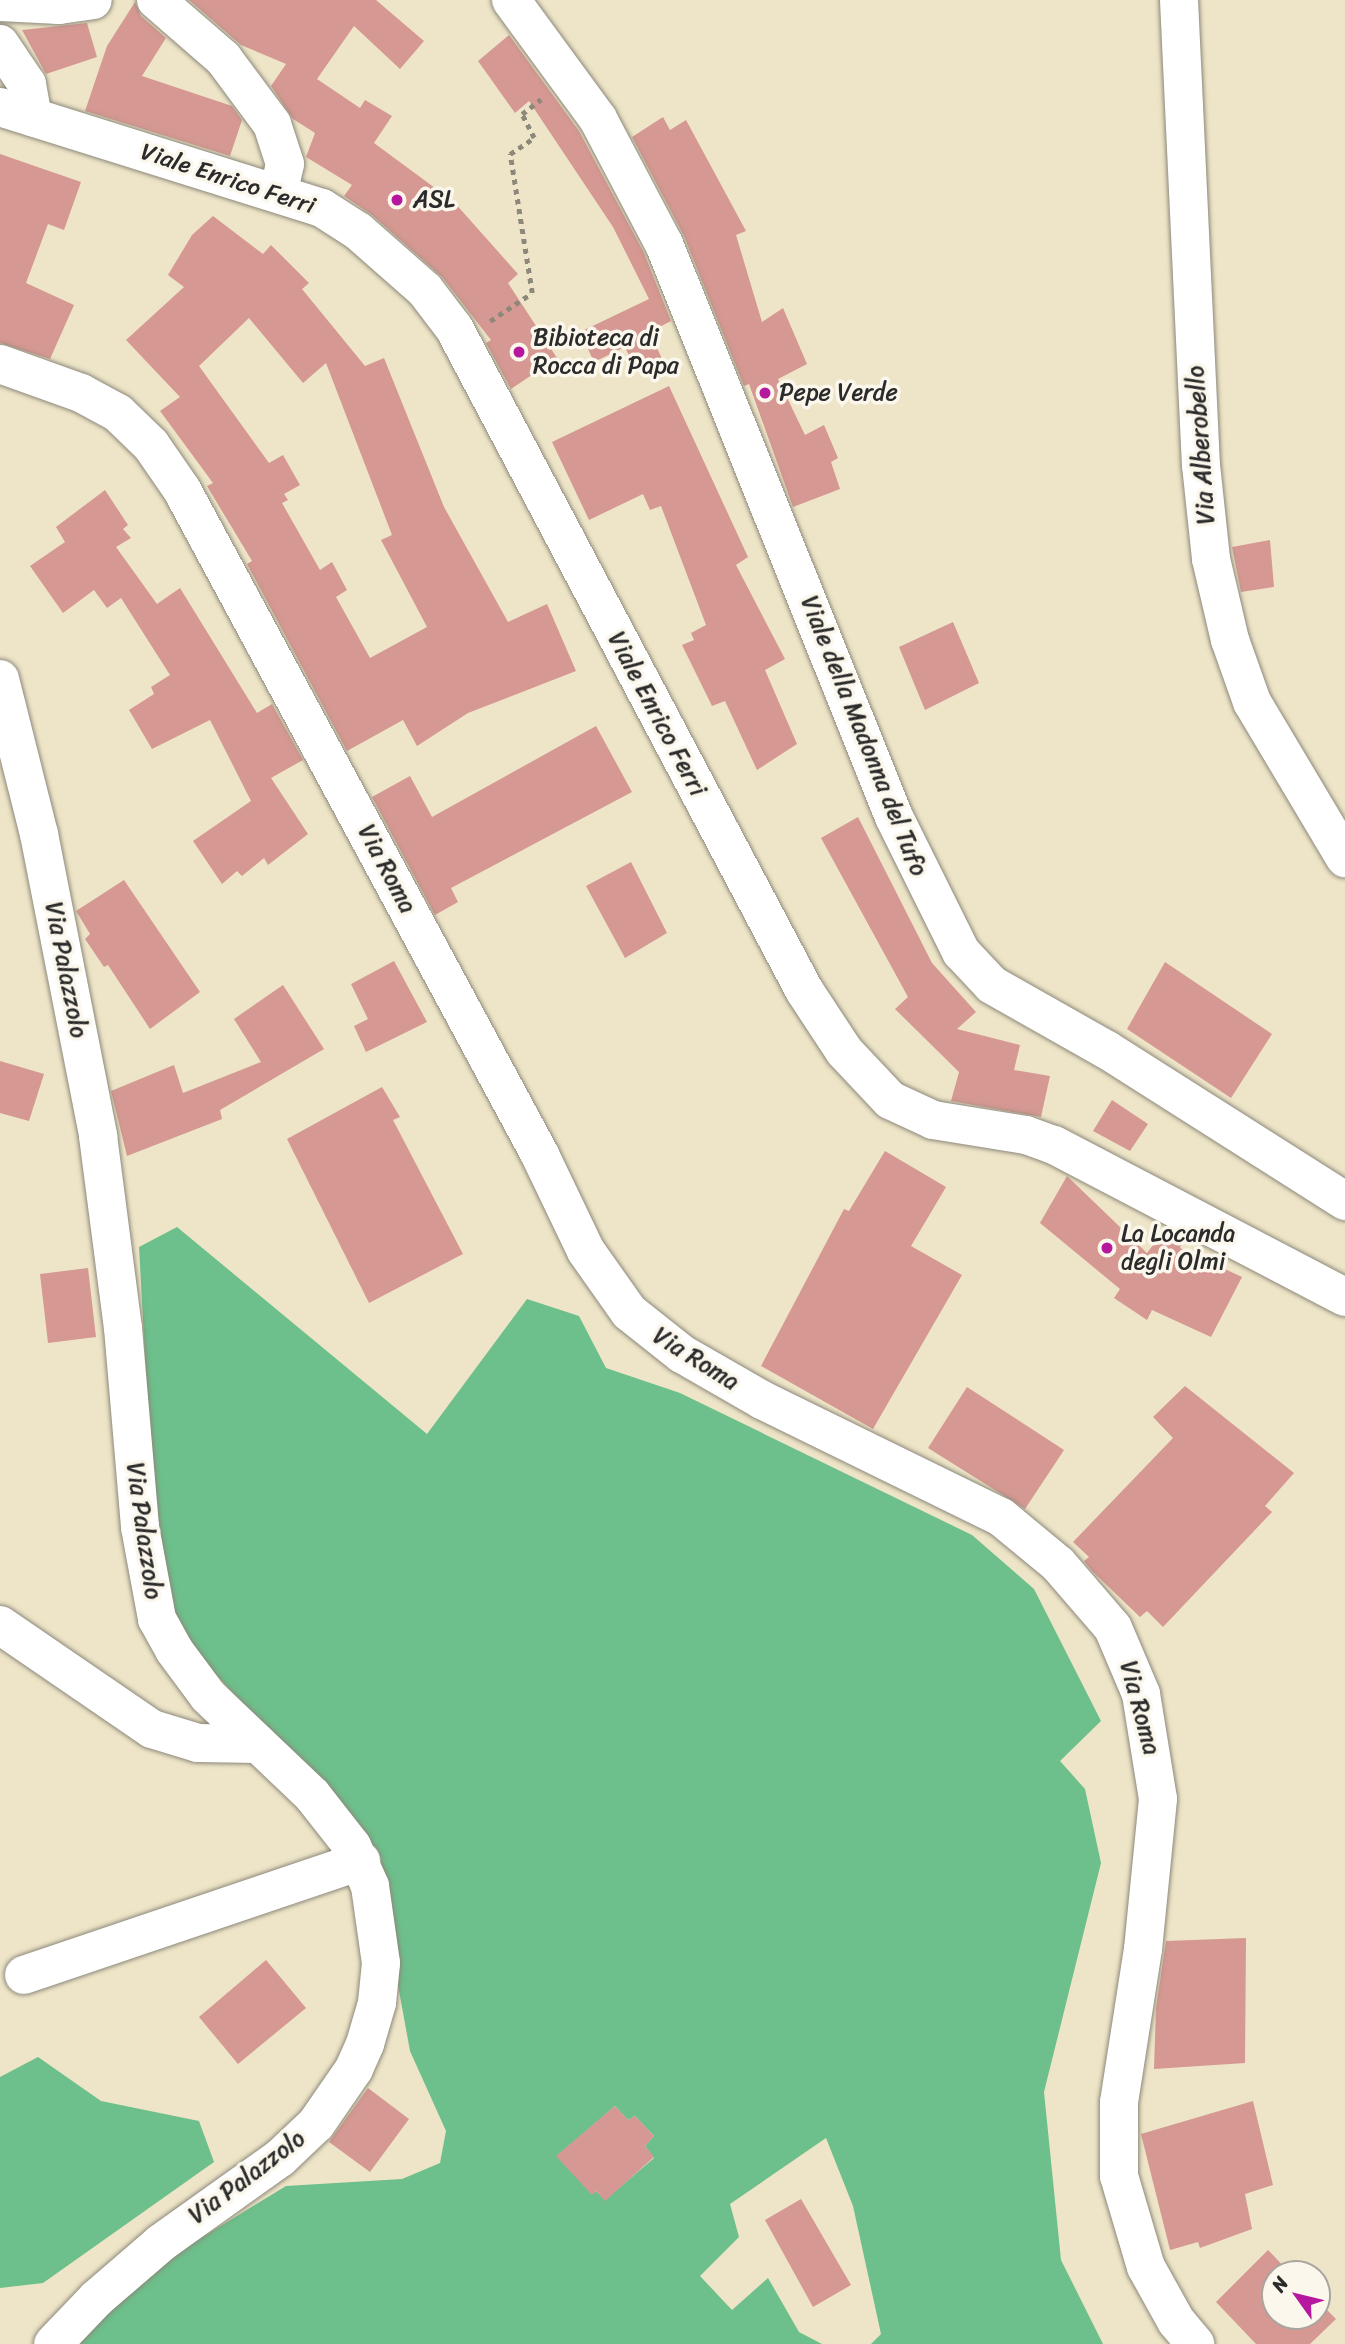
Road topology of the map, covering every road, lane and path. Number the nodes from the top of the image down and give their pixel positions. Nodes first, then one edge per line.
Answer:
1 (93, 0) edge
2 (156, 0) edge
3 (511, 0) edge
4 (1179, 0) edge
5 (0, 2) edge
6 (0, 44) edge
7 (578, 87) junction
8 (17, 112) edge
9 (279, 191) junction
10 (460, 340) junction
11 (0, 364) edge
12 (0, 679) edge
13 (1345, 858) edge
14 (1345, 1201) edge
15 (1345, 1297) edge
16 (0, 1625) edge
17 (258, 1744) junction
18 (361, 1861) junction
19 (23, 1975) dead end
20 (53, 2344) edge
21 (1195, 2344) edge

1 - 5 street
2 - 9 street
3 - 7 street, Viale della Madonna del Tufo
4 - 13 street, Via Alberobello
6 - 8 street
7 - 10 path
7 - 14 street, Viale della Madonna del Tufo
8 - 9 street, Viale Enrico Ferri
9 - 10 street, Viale Enrico Ferri
10 - 15 street, Viale Enrico Ferri
11 - 21 street, Via Roma
12 - 17 street, Via Palazzolo
16 - 17 street
17 - 18 street, Via Palazzolo
18 - 19 street
18 - 20 street, Via Palazzolo

